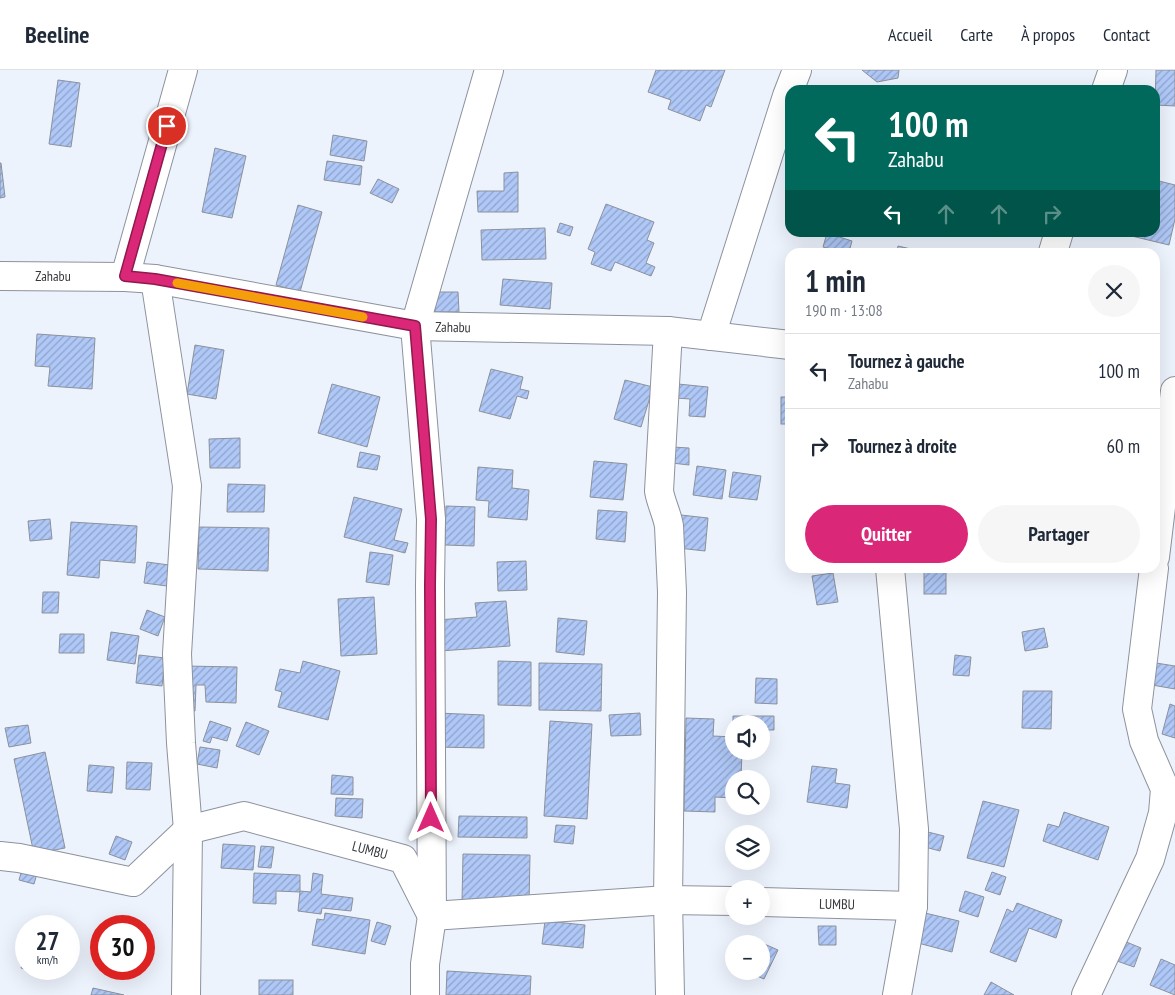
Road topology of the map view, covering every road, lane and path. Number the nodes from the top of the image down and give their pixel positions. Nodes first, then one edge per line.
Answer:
1 (183, 70) edge
2 (489, 70) edge
3 (797, 70) edge
4 (1113, 70) edge
5 (791, 85) edge
6 (1108, 85) edge
7 (785, 102) edge
8 (0, 276) edge
9 (125, 276) junction
10 (155, 279) junction
11 (415, 326) junction
12 (668, 331) junction
13 (711, 336) junction
14 (785, 344) edge
15 (1160, 389) edge
16 (1175, 391) edge
17 (1160, 516) edge
18 (890, 573) edge
19 (1153, 573) edge
20 (188, 830) junction
21 (0, 856) edge
22 (668, 900) junction
23 (725, 901) edge
24 (770, 902) edge
25 (914, 906) junction
26 (432, 916) junction
27 (186, 995) edge
28 (426, 995) edge
29 (670, 995) edge
30 (897, 995) edge
31 (1086, 995) edge

1 - 9 street
2 - 11 street
3 - 5 street
4 - 6 street
7 - 13 street
8 - 9 street, Zahabu
9 - 10 street, Zahabu
10 - 11 street, Zahabu
10 - 20 street
11 - 12 street, Zahabu
11 - 26 street
12 - 13 street, Zahabu
12 - 22 street
13 - 14 street, Zahabu
15 - 16 street
16 - 17 street
18 - 25 street
19 - 31 street
20 - 21 street, LUMBU
20 - 26 street, LUMBU
20 - 27 street
22 - 23 street
22 - 26 street
22 - 29 street
24 - 25 street, LUMBU
25 - 30 street
26 - 28 street

